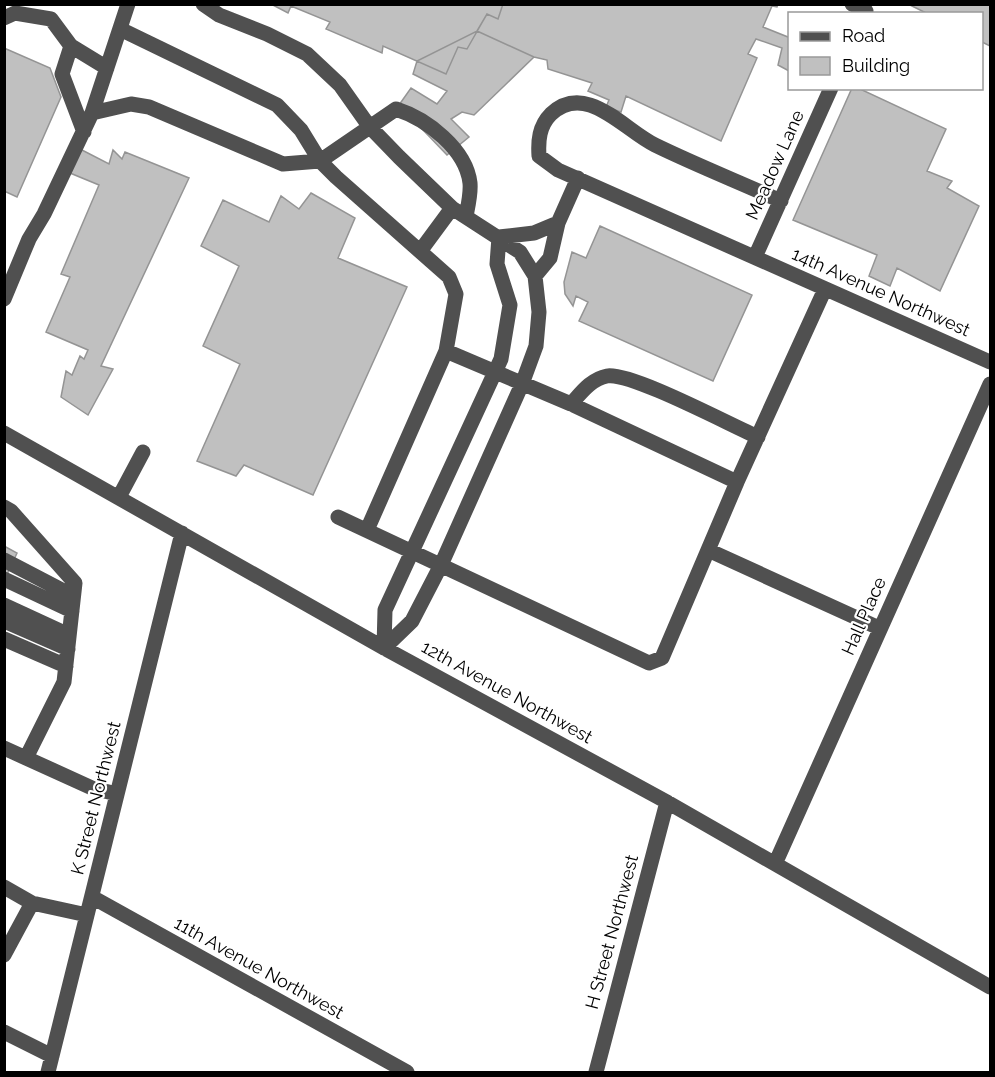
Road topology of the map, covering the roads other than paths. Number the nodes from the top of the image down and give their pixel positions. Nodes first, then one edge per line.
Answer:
1 (128, 4) edge
2 (203, 4) edge
3 (4, 18) edge
4 (120, 29) junction
5 (71, 46) junction
6 (107, 68) junction
7 (830, 90) edge
8 (92, 113) junction
9 (369, 126) junction
10 (84, 132) junction
11 (320, 161) junction
12 (578, 178) junction
13 (781, 201) junction
14 (452, 208) junction
15 (466, 216) junction
16 (558, 223) junction
17 (499, 237) junction
18 (421, 250) junction
19 (755, 257) junction
20 (535, 276) junction
21 (825, 289) junction
22 (4, 300) edge
23 (446, 351) junction
24 (990, 362) edge
25 (495, 372) junction
26 (522, 384) junction
27 (990, 384) edge
28 (571, 404) junction
29 (4, 433) edge
30 (758, 437) junction
31 (143, 452) dead end
32 (737, 482) junction
33 (118, 497) junction
34 (4, 507) edge
35 (338, 517) dead end
36 (367, 530) junction
37 (182, 533) junction
38 (708, 550) junction
39 (411, 551) junction
40 (4, 560) edge
41 (441, 565) junction
42 (4, 579) edge
43 (73, 603) junction
44 (4, 605) edge
45 (4, 621) edge
46 (879, 628) junction
47 (4, 639) edge
48 (68, 642) junction
49 (384, 648) junction
50 (66, 666) junction
51 (4, 748) edge
52 (26, 758) junction
53 (117, 794) junction
54 (667, 802) junction
55 (775, 864) junction
56 (4, 887) edge
57 (92, 897) junction
58 (32, 903) junction
59 (87, 915) junction
60 (4, 955) edge
61 (990, 987) edge
62 (4, 1032) edge
63 (52, 1056) junction
64 (48, 1072) edge
65 (407, 1072) edge
66 (596, 1072) edge

1 - 4 street
2 - 9 street
3 - 5 street
4 - 6 street
4 - 11 street
5 - 6 street
5 - 10 street
6 - 8 street
7 - 13 street, Meadow Lane
8 - 10 street
8 - 11 street
9 - 11 street
9 - 14 street
9 - 15 street
10 - 22 street
11 - 18 street
12 - 13 street, 14th Avenue Northwest
12 - 16 street
12 - 19 street, 14th Avenue Northwest
13 - 19 street, Meadow Lane
14 - 15 street
14 - 18 street
15 - 17 street
16 - 17 street
16 - 20 street
17 - 20 street
17 - 25 street
18 - 23 street
19 - 21 street, 14th Avenue Northwest
20 - 26 street
21 - 24 street, 14th Avenue Northwest
21 - 30 street
23 - 25 street
23 - 36 street
25 - 26 street
25 - 39 street
26 - 28 street
26 - 41 street
27 - 46 street, Hall Place
28 - 30 street
28 - 32 street
29 - 33 street, 12th Avenue Northwest
30 - 32 street
31 - 33 street
32 - 38 street
33 - 37 street, 12th Avenue Northwest
34 - 43 street
35 - 36 street
36 - 39 street
37 - 49 street, 12th Avenue Northwest
37 - 53 street, K Street Northwest
38 - 41 street
38 - 46 street
39 - 41 street
39 - 49 street
40 - 43 street
41 - 49 street
42 - 43 street
43 - 48 street
44 - 48 street
45 - 48 street
46 - 55 street, Hall Place
47 - 50 street
48 - 50 street
49 - 54 street, 12th Avenue Northwest
50 - 52 street
51 - 52 street
52 - 53 street
53 - 57 street, K Street Northwest
54 - 55 street, 12th Avenue Northwest
54 - 66 street, H Street Northwest
55 - 61 street, 12th Avenue Northwest
56 - 58 street
57 - 59 street, K Street Northwest
57 - 65 street, 11th Avenue Northwest
58 - 59 street
58 - 60 street
59 - 63 street, K Street Northwest
62 - 63 street
63 - 64 street, K Street Northwest

